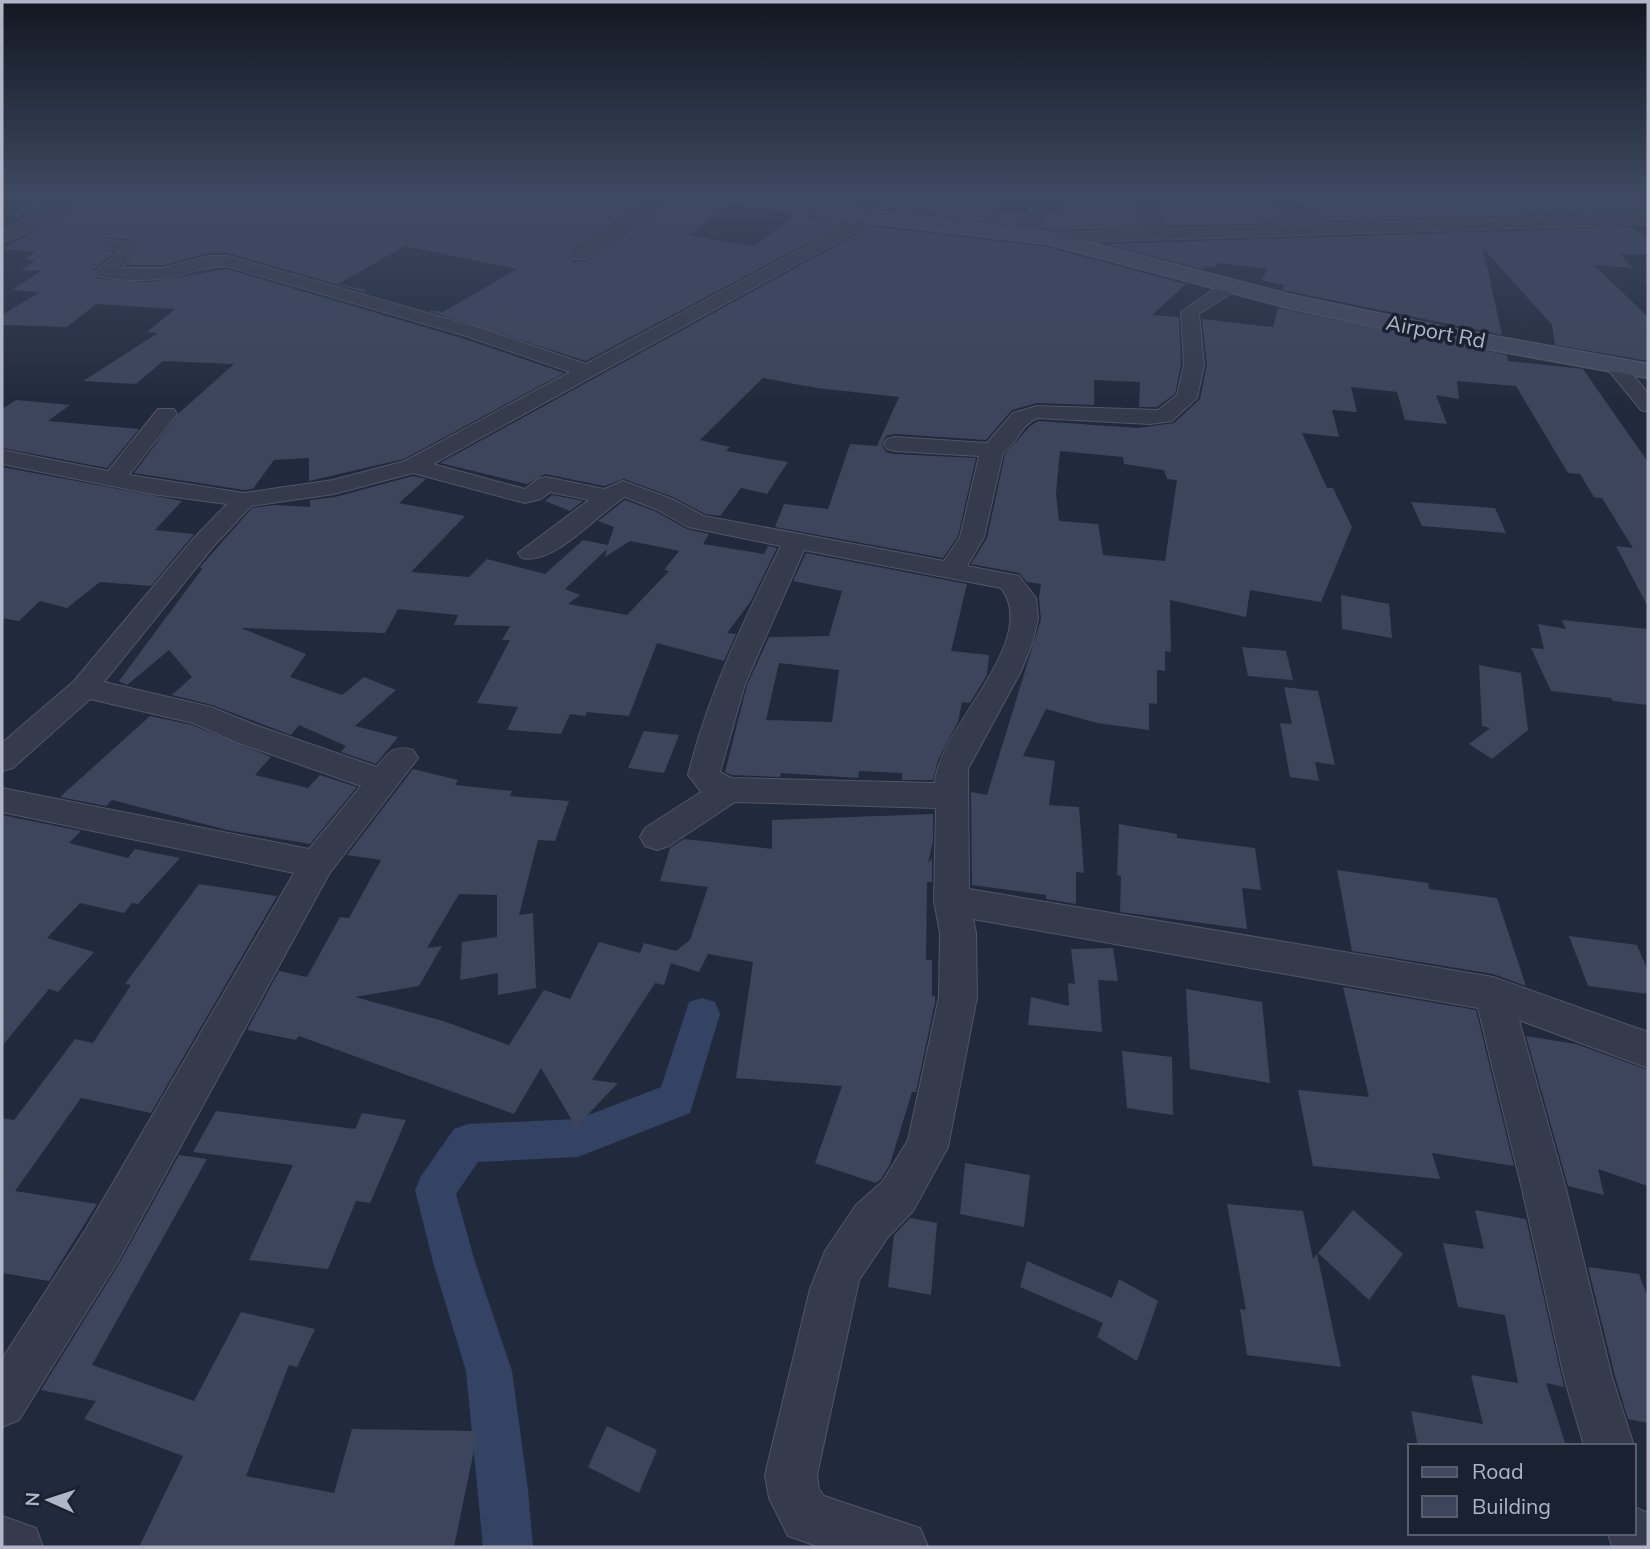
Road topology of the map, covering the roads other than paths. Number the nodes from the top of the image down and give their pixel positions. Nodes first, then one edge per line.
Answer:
1 (109, 267) edge
2 (185, 267) edge
3 (250, 267) edge
4 (780, 267) edge
5 (1159, 267) edge
6 (1230, 286) junction
7 (1615, 366) junction
8 (1648, 371) edge
9 (589, 372) junction
10 (1648, 407) edge
11 (166, 414) dead end
12 (895, 444) dead end
13 (992, 450) junction
14 (2, 457) edge
15 (413, 466) junction
16 (113, 480) junction
17 (608, 497) junction
18 (244, 500) junction
19 (797, 539) junction
20 (531, 553) dead end
21 (951, 571) junction
22 (84, 688) junction
23 (2, 760) edge
24 (729, 790) junction
25 (952, 796) junction
26 (2, 800) edge
27 (657, 837) dead end
28 (317, 864) junction
29 (952, 901) junction
30 (1493, 994) junction
31 (1648, 1050) edge
32 (2, 1403) edge
33 (1608, 1444) edge
34 (2, 1542) edge
35 (17, 1547) edge
36 (901, 1547) edge

1 - 2 street
3 - 9 street
4 - 9 street
5 - 6 main road, Airport Rd
6 - 7 main road, Airport Rd
6 - 13 street
7 - 8 main road, Airport Rd
7 - 10 street
9 - 15 street
11 - 16 street
12 - 13 street
13 - 21 street
14 - 16 street
15 - 17 street
15 - 18 street
16 - 18 street
17 - 19 street
17 - 20 street
18 - 22 street
19 - 21 street
19 - 24 street
21 - 25 street
22 - 23 street
22 - 28 street
24 - 25 street
24 - 27 street
25 - 29 street
26 - 28 street
28 - 32 street
29 - 30 street
29 - 36 street
30 - 31 street
30 - 33 street
34 - 35 street

